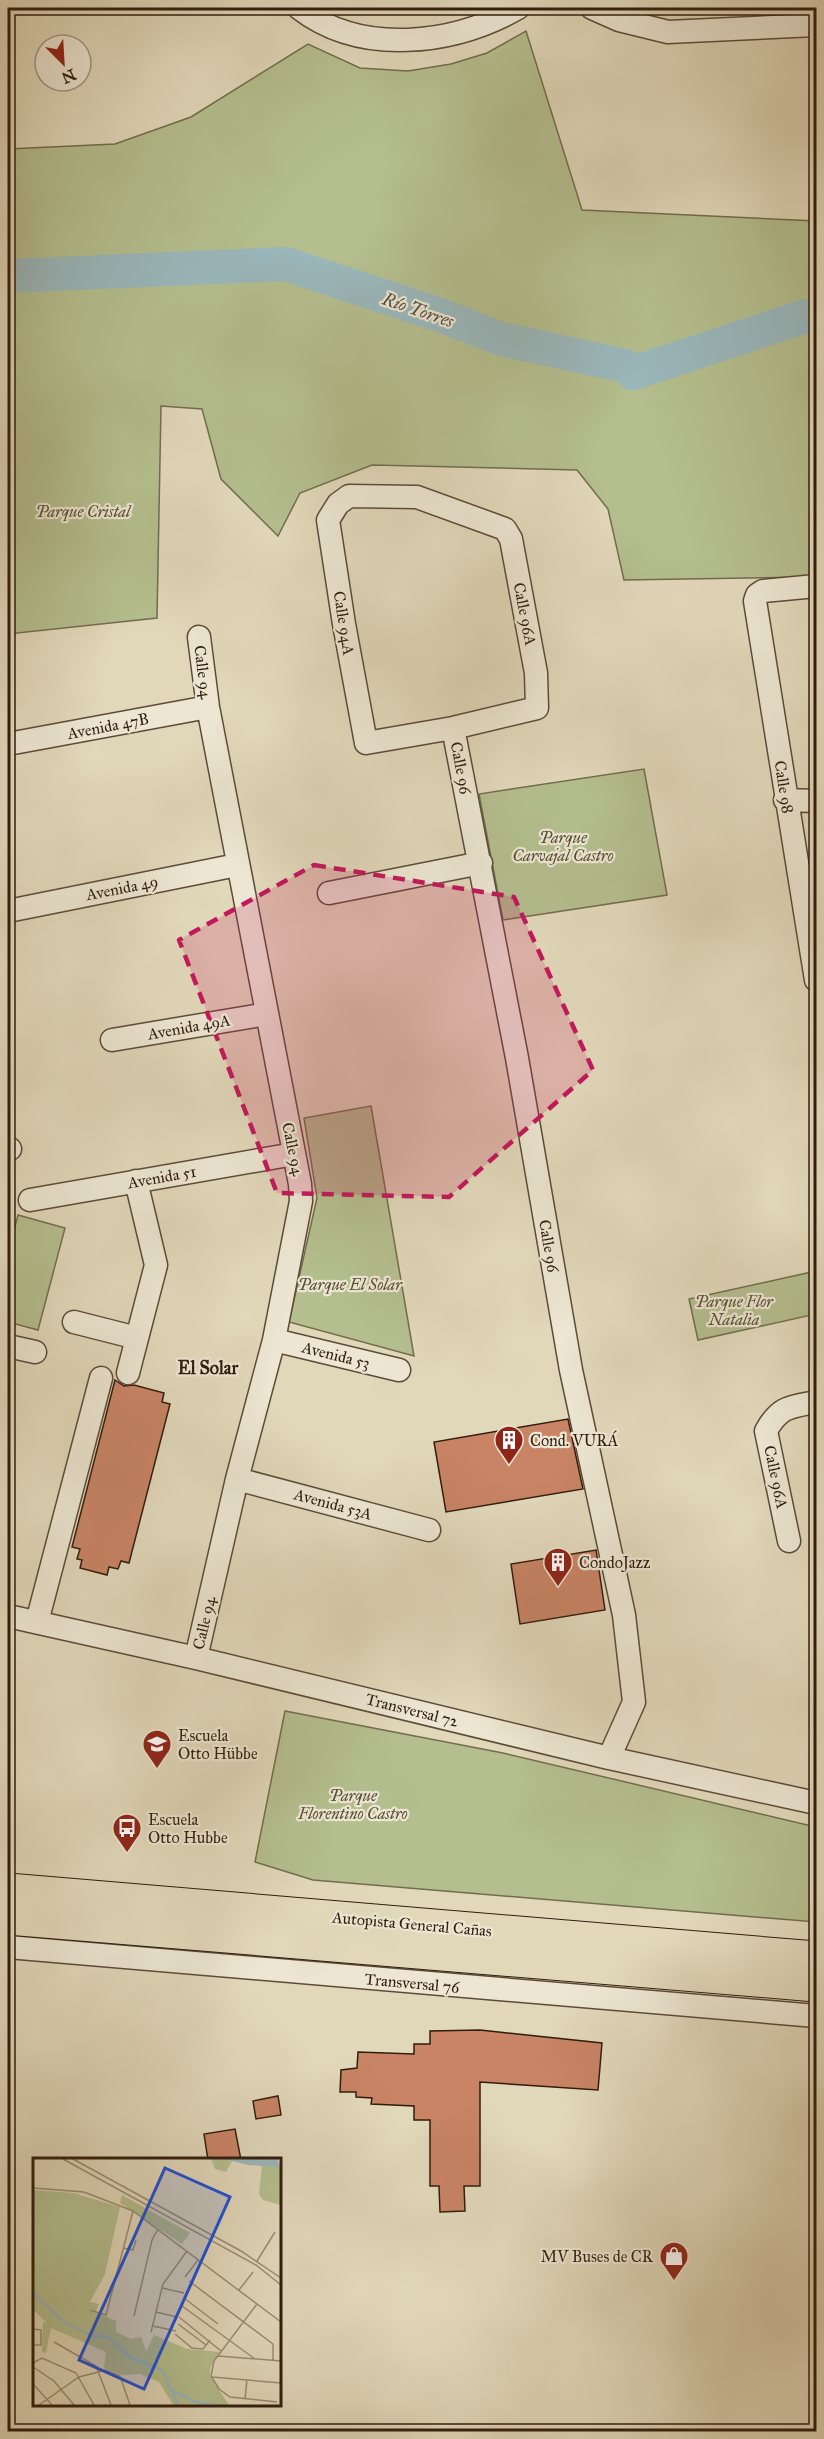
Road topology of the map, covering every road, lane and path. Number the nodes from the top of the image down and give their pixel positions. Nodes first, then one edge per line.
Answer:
1 (299, 8) edge
2 (518, 8) edge
3 (592, 8) edge
4 (816, 25) edge
5 (338, 504) joint
6 (816, 586) edge
7 (199, 637) dead end
8 (208, 707) junction
9 (453, 728) junction
10 (8, 744) edge
11 (785, 800) junction
12 (816, 801) edge
13 (481, 863) junction
14 (237, 865) junction
15 (329, 893) dead end
16 (8, 911) edge
17 (816, 980) edge
18 (267, 1014) junction
19 (112, 1041) dead end
20 (294, 1154) junction
21 (136, 1181) junction
22 (30, 1200) dead end
23 (74, 1322) dead end
24 (137, 1338) junction
25 (274, 1340) junction
26 (8, 1346) edge
27 (35, 1352) dead end
28 (399, 1370) dead end
29 (128, 1373) dead end
30 (100, 1378) dead end
31 (816, 1402) edge
32 (237, 1479) junction
33 (429, 1530) dead end
34 (789, 1541) dead end
35 (8, 1616) edge
36 (37, 1622) junction
37 (196, 1658) junction
38 (609, 1758) junction
39 (816, 1803) edge
40 (8, 1890) edge
41 (8, 1918) edge
42 (8, 1947) edge
43 (816, 1958) edge
44 (816, 1985) edge
45 (816, 2016) edge

1 - 2 street
3 - 4 street
5 - 9 street, Calle 94A
5 - 9 street, Calle 96A
6 - 11 street, Calle 98
7 - 8 street, Calle 94
8 - 10 street, Avenida 47B
8 - 14 street, Calle 94
9 - 13 street, Calle 96
11 - 12 street
11 - 17 street, Calle 98
13 - 15 street
13 - 38 street, Calle 96
14 - 16 street, Avenida 49
14 - 18 street, Calle 94
18 - 19 street, Avenida 49A
18 - 20 street, Calle 94
20 - 21 street, Avenida 51
20 - 25 street, Calle 94
21 - 22 street, Avenida 51
21 - 24 street
23 - 24 street
24 - 29 street
25 - 28 street, Avenida 53
25 - 32 street, Calle 94
26 - 27 street
30 - 36 street
31 - 34 street, Calle 96A
32 - 33 street, Avenida 53A
32 - 37 street, Calle 94
35 - 36 street, Transversal 72
36 - 37 street, Transversal 72
37 - 38 street, Transversal 72
38 - 39 street, Transversal 72
40 - 43 highway, Autopista General Cañas
41 - 44 highway, Autopista General Cañas
42 - 45 street, Transversal 76

